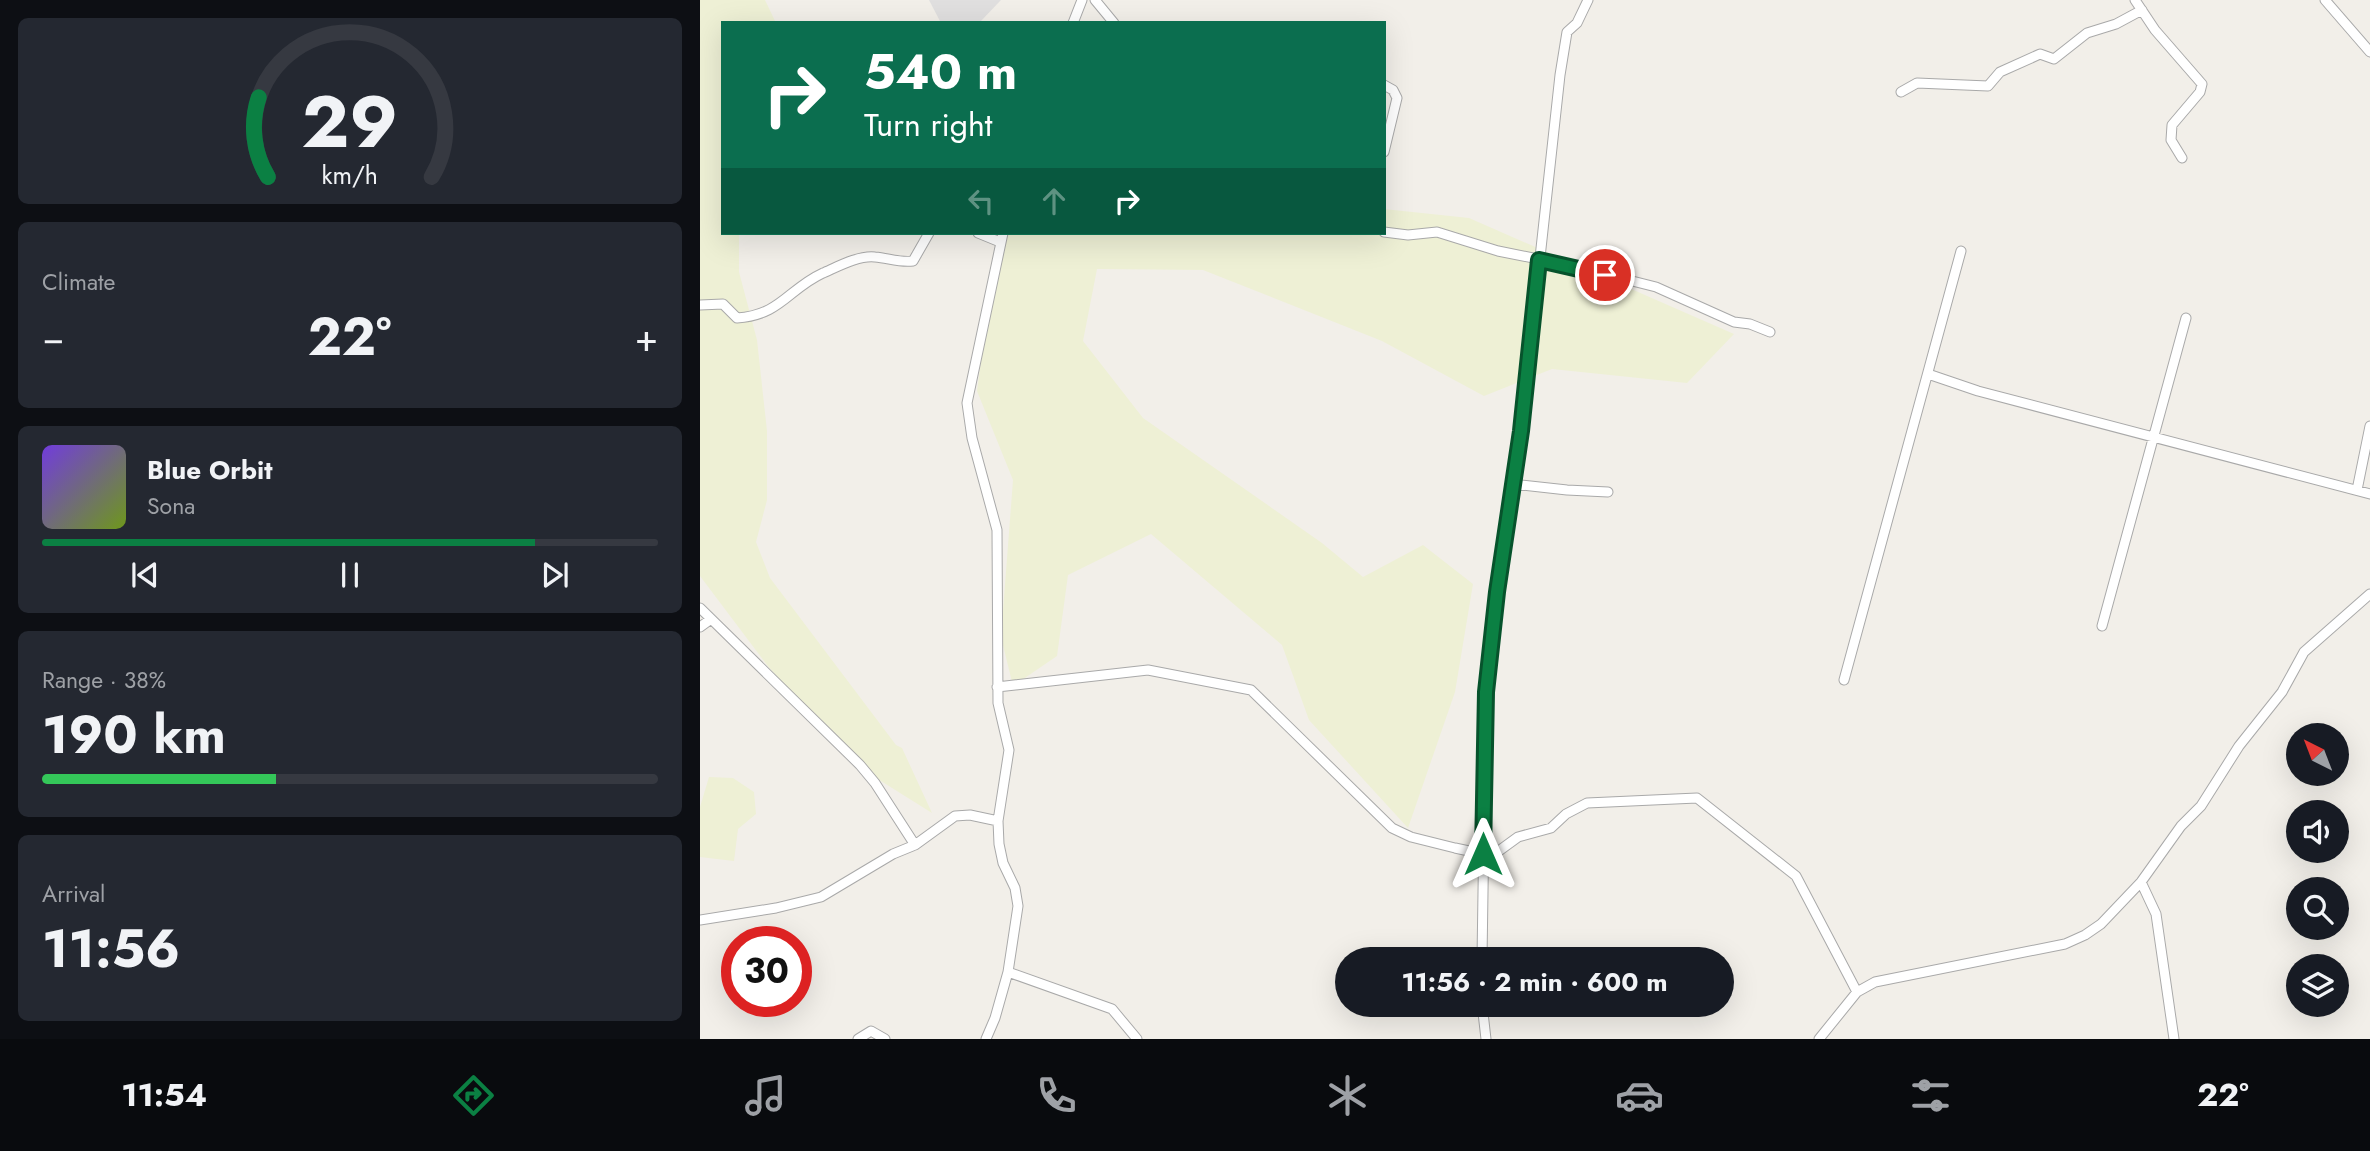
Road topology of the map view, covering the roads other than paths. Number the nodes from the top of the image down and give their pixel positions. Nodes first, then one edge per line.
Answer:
1 (1082, 0) edge
2 (1095, 0) edge
3 (1588, 0) edge
4 (2135, 0) edge
5 (2325, 0) edge
6 (2142, 10) junction
7 (1074, 21) edge
8 (1112, 21) edge
9 (2370, 52) edge
10 (1386, 86) edge
11 (1900, 92) dead end
12 (1386, 144) edge
13 (2182, 158) dead end
14 (1386, 232) edge
15 (928, 235) edge
16 (1001, 238) edge
17 (1961, 251) dead end
18 (1539, 260) junction
19 (700, 305) edge
20 (2186, 318) dead end
21 (1770, 332) dead end
22 (1928, 374) junction
23 (2370, 426) edge
24 (2154, 437) junction
25 (1513, 484) junction
26 (2357, 490) junction
27 (1608, 492) dead end
28 (2370, 494) edge
29 (2370, 594) edge
30 (700, 608) edge
31 (711, 619) junction
32 (2102, 626) dead end
33 (700, 627) edge
34 (1844, 680) dead end
35 (998, 687) junction
36 (998, 821) junction
37 (915, 845) junction
38 (1483, 854) junction
39 (2141, 882) junction
40 (700, 920) edge
41 (1482, 947) edge
42 (1008, 972) junction
43 (1857, 992) junction
44 (1483, 1017) edge
45 (858, 1039) edge
46 (885, 1039) edge
47 (986, 1039) edge
48 (1137, 1039) edge
49 (1486, 1039) edge
50 (1819, 1039) edge
51 (2174, 1039) edge

1 - 7 street
2 - 8 street
3 - 18 street
4 - 6 street
5 - 9 street
6 - 11 street
6 - 13 street
10 - 12 street
14 - 18 street
15 - 19 street
16 - 35 street
17 - 22 street
18 - 21 street
18 - 25 street
20 - 24 street
22 - 24 street
22 - 34 street
23 - 26 street
24 - 26 street
24 - 32 street
25 - 27 street
25 - 38 street
26 - 28 street
29 - 39 street
30 - 31 street
31 - 33 street
31 - 37 street
35 - 36 street
35 - 38 street
36 - 37 street
36 - 42 street
37 - 40 street
38 - 41 street
38 - 43 street
39 - 43 street
39 - 51 street
42 - 47 street
42 - 48 street
43 - 50 street
44 - 49 street
45 - 46 street

